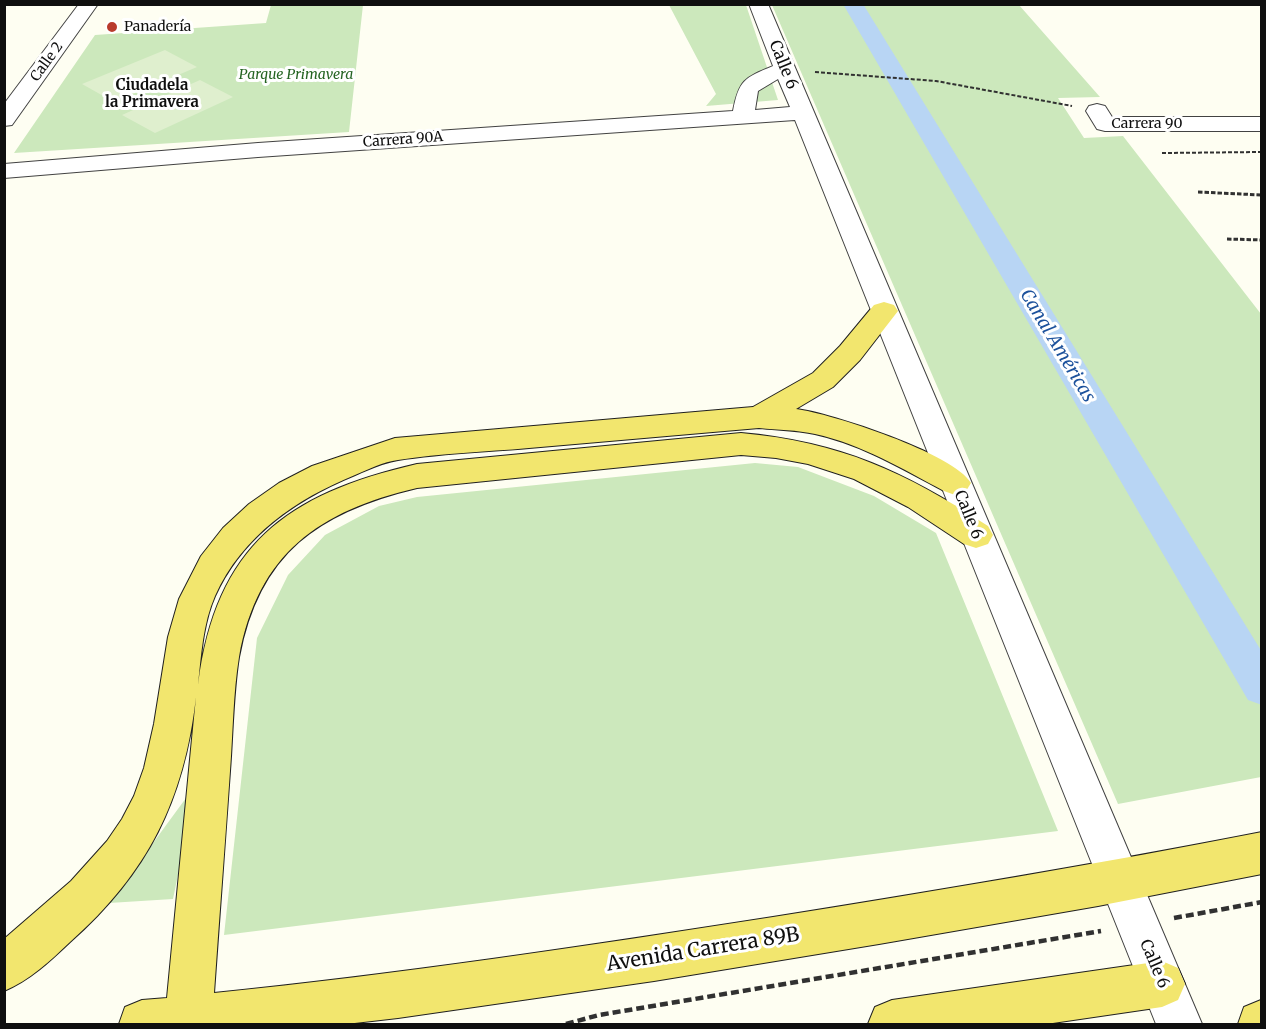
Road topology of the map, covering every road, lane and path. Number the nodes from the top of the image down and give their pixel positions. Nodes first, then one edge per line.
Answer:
1 (89, 4) edge
2 (758, 4) edge
3 (785, 69) junction
4 (1262, 110) edge
5 (1097, 111) junction
6 (803, 113) junction
7 (743, 117) junction
8 (4, 120) edge
9 (1262, 124) edge
10 (1262, 152) edge
11 (1162, 153) dead end
12 (4, 171) edge
13 (1198, 192) dead end
14 (1262, 195) edge
15 (1227, 239) dead end
16 (1262, 240) edge
17 (884, 310) junction
18 (759, 417) junction
19 (955, 483) junction
20 (976, 534) junction
21 (1262, 853) edge
22 (1120, 882) junction
23 (1262, 902) edge
24 (1168, 919) dead end
25 (1090, 933) dead end
26 (4, 968) edge
27 (1171, 1004) edge
28 (188, 1022) edge
29 (142, 1024) edge
30 (566, 1024) edge
31 (892, 1024) edge

1 - 8 street, Calle 2
2 - 3 street, Calle 6
3 - 5 path
3 - 6 street, Calle 6
3 - 7 street
4 - 5 street, Carrera 90
5 - 9 street, Carrera 90
6 - 7 street, Carrera 90A
6 - 17 street, Calle 6
7 - 12 street, Carrera 90A
10 - 11 path
13 - 14 path
15 - 16 path
17 - 18 main road
17 - 19 street, Calle 6
18 - 19 main road
18 - 26 main road
19 - 20 street, Calle 6
20 - 22 street, Calle 6
20 - 28 main road
21 - 22 main road, Avenida Carrera 89B
22 - 27 street, Calle 6
22 - 28 main road, Avenida Carrera 89B
23 - 24 path
25 - 30 path
27 - 31 main road
28 - 29 main road, Avenida Carrera 89B

